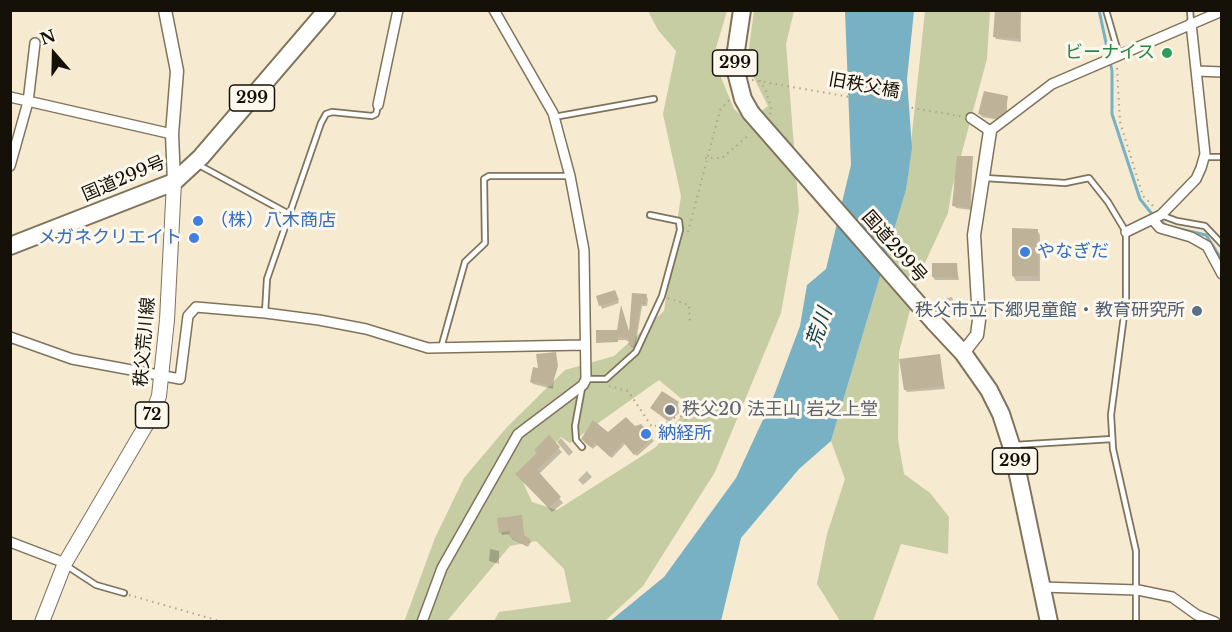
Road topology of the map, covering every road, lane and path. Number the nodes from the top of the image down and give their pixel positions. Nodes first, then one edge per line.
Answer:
1 (165, 10) edge
2 (327, 10) edge
3 (398, 10) edge
4 (494, 10) edge
5 (742, 10) edge
6 (1106, 10) edge
7 (1190, 10) edge
8 (1221, 11) edge
9 (1191, 23) junction
10 (35, 43) dead end
11 (1117, 55) junction
12 (1197, 71) junction
13 (1221, 72) edge
14 (743, 82) junction
15 (10, 97) edge
16 (654, 99) dead end
17 (28, 102) junction
18 (378, 105) joint
19 (554, 117) junction
20 (971, 118) joint
21 (990, 130) junction
22 (172, 134) junction
23 (1204, 157) junction
24 (1221, 157) edge
25 (195, 163) junction
26 (10, 166) edge
27 (570, 176) junction
28 (982, 178) junction
29 (174, 182) junction
30 (289, 214) junction
31 (650, 215) dead end
32 (1157, 218) junction
33 (1126, 232) junction
34 (1221, 244) edge
35 (10, 246) edge
36 (673, 250) junction
37 (1221, 274) edge
38 (662, 296) junction
39 (265, 313) junction
40 (690, 324) dead end
41 (10, 337) edge
42 (584, 345) junction
43 (441, 348) junction
44 (963, 353) junction
45 (162, 377) junction
46 (584, 382) junction
47 (607, 386) dead end
48 (669, 422) junction
49 (652, 427) junction
50 (647, 430) dead end
51 (1112, 439) junction
52 (1011, 445) junction
53 (582, 447) dead end
54 (10, 542) edge
55 (65, 564) junction
56 (1041, 587) junction
57 (1138, 590) junction
58 (124, 593) joint
59 (42, 621) edge
60 (223, 621) edge
61 (422, 621) edge
62 (1048, 621) edge
63 (1136, 621) edge
64 (1215, 621) edge

1 - 22 street
2 - 25 highway, 国道299号 / 299
3 - 18 street
4 - 19 street
5 - 14 highway, 国道299号 / 299
6 - 11 lane
7 - 9 lane
8 - 9 street
9 - 11 street
9 - 12 street
10 - 17 street
11 - 21 street
11 - 32 path
12 - 13 street
12 - 23 street
14 - 20 path, 旧秩父橋, bridge
14 - 36 path
14 - 44 highway, 国道299号 / 299, bridge
15 - 17 street
16 - 19 lane
17 - 22 street
17 - 26 street
18 - 30 lane
19 - 27 street
20 - 21 street
21 - 28 street
22 - 29 street
23 - 24 lane
23 - 32 street
25 - 29 highway, 国道299号 / 299
25 - 30 lane
27 - 42 street
27 - 43 lane
28 - 33 lane
28 - 44 street
29 - 35 highway, 国道299号 / 299
29 - 45 main road, 秩父荒川線 / 72
30 - 39 lane
31 - 36 lane
32 - 33 street
32 - 34 lane
32 - 37 street
33 - 51 lane
36 - 38 lane
38 - 40 path
38 - 46 lane
39 - 43 street
39 - 45 street
41 - 45 street
42 - 43 street
42 - 46 street
44 - 52 highway, 国道299号 / 299
45 - 55 main road, 秩父荒川線 / 72
46 - 53 lane
46 - 61 street
47 - 49 path
48 - 48 path
48 - 49 path
49 - 50 path
51 - 52 lane
51 - 57 lane
52 - 56 highway, 国道299号 / 299
54 - 55 street
55 - 58 lane
55 - 59 main road, 秩父荒川線 / 72
56 - 57 street
56 - 62 highway, 国道299号 / 299
57 - 63 lane
57 - 64 street
58 - 60 path

